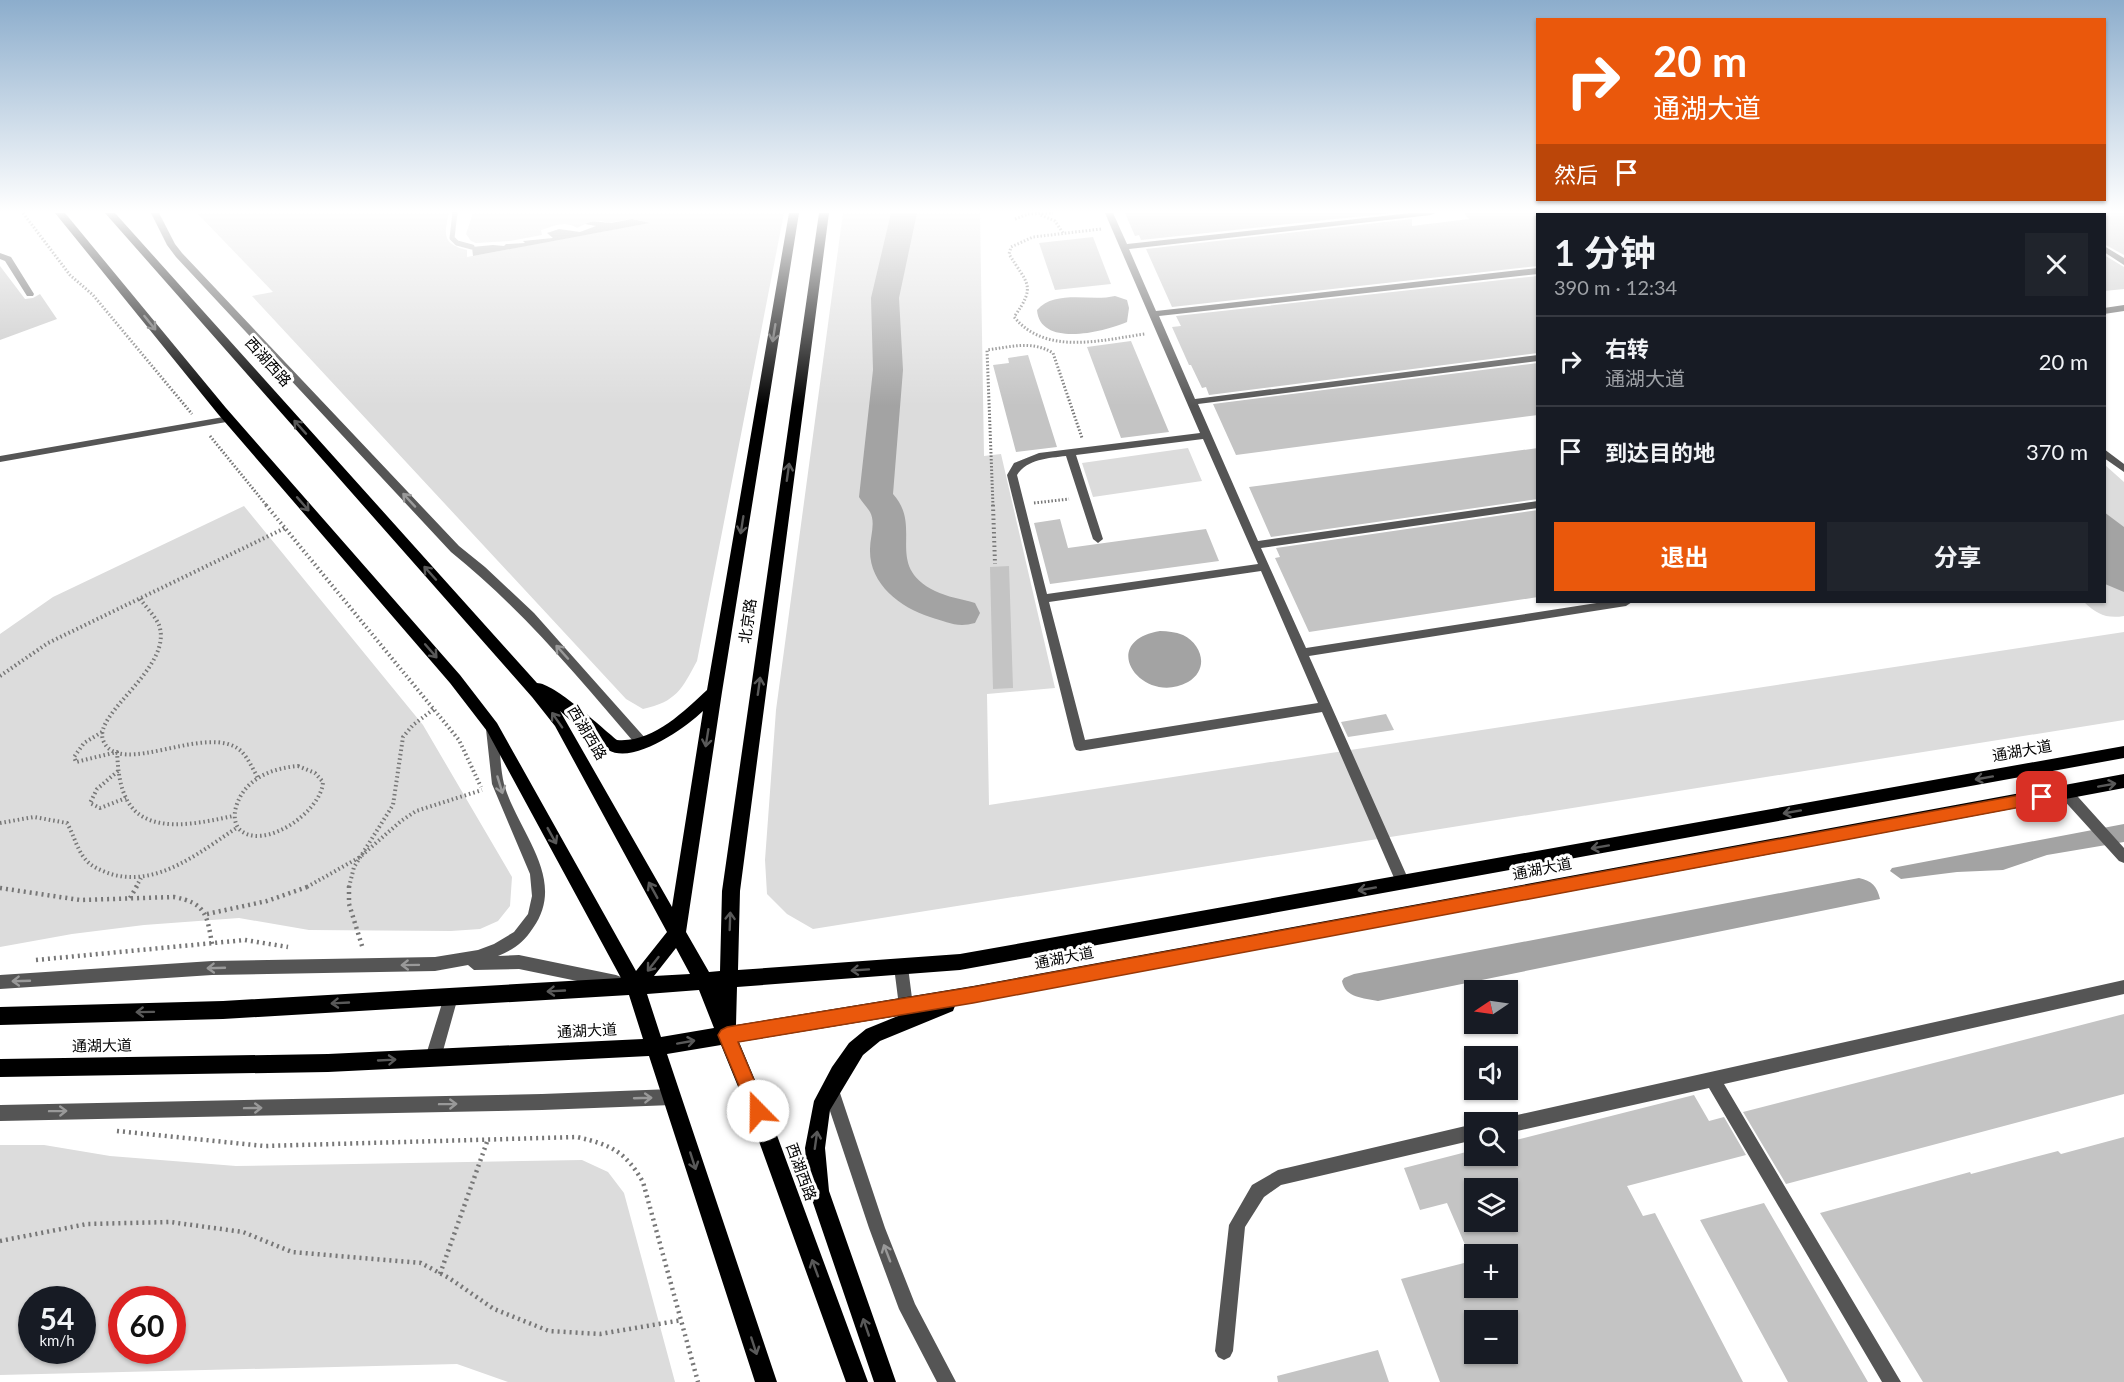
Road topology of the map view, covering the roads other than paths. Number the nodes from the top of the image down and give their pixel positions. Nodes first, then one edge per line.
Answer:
1 (20, 277) edge
2 (113, 277) edge
3 (167, 277) edge
4 (200, 277) edge
5 (783, 277) edge
6 (815, 277) edge
7 (1137, 277) edge
8 (1480, 277) edge
9 (30, 294) dead end
10 (2124, 308) edge
11 (2106, 309) edge
12 (1153, 314) junction
13 (1536, 358) edge
14 (1192, 402) junction
15 (229, 419) junction
16 (1206, 435) junction
17 (1070, 452) junction
18 (2106, 454) edge
19 (0, 459) edge
20 (2124, 469) edge
21 (1536, 504) edge
22 (1098, 539) dead end
23 (1255, 545) junction
24 (1264, 567) junction
25 (1042, 599) junction
26 (1620, 603) edge
27 (1302, 653) junction
28 (525, 680) junction
29 (714, 692) junction
30 (1326, 707) junction
31 (492, 728) junction
32 (642, 743) junction
33 (2124, 752) edge
34 (2124, 781) edge
35 (2065, 792) junction
36 (2124, 857) edge
37 (1403, 883) junction
38 (677, 933) junction
39 (452, 963) junction
40 (902, 967) junction
41 (729, 979) junction
42 (704, 981) junction
43 (0, 982) edge
44 (635, 986) junction
45 (2124, 987) edge
46 (973, 995) junction
47 (451, 997) junction
48 (906, 1006) junction
49 (0, 1016) edge
50 (727, 1035) junction
51 (656, 1047) junction
52 (433, 1058) junction
53 (0, 1068) edge
54 (1712, 1079) junction
55 (831, 1090) junction
56 (672, 1097) junction
57 (0, 1113) edge
58 (1518, 1123) edge
59 (1464, 1134) edge
60 (1224, 1351) dead end
61 (766, 1382) edge
62 (857, 1382) edge
63 (885, 1382) edge
64 (947, 1382) edge
65 (1892, 1382) edge

1 - 9 street
2 -> 15 main road
28 -> 3 main road, 西湖西路
32 -> 4 street
5 -> 29 main road, 北京路
41 -> 6 main road, 北京路
7 - 12 street
8 - 12 street
10 - 11 street
12 - 14 street
13 - 14 street
14 - 16 street
15 - 19 street
15 -> 31 main road
16 - 17 street
16 - 23 street
17 - 22 street
17 - 25 street
18 - 20 street
21 - 23 street
23 - 24 street
24 - 25 street
24 - 27 street
25 - 30 street
26 - 27 street
27 - 30 street
28 - 32 main road
38 -> 28 main road, 西湖西路
29 - 32 main road
29 -> 38 main road, 北京路
30 - 37 street
31 -> 39 street
31 -> 44 main road
33 -> 37 main road, 通湖大道
35 -> 34 main road, 通湖大道
35 - 36 street
35 - 46 main road, 通湖大道
37 -> 40 main road, 通湖大道
38 - 42 main road, 西湖西路
38 -> 44 main road, 北京路
39 -> 43 street
39 - 44 street
40 -> 41 main road, 通湖大道
40 - 48 street
41 - 42 main road, 通湖大道
41 - 50 main road, 北京路
42 - 44 main road, 通湖大道
42 - 50 main road, 西湖西路
44 -> 47 main road, 通湖大道
44 - 51 main road
45 - 54 street
46 - 48 main road, 通湖大道
46 - 55 main road
47 -> 49 main road, 通湖大道
47 - 52 street
48 - 50 main road, 通湖大道
51 -> 50 main road, 通湖大道
62 -> 50 main road, 西湖西路
51 - 52 main road, 通湖大道
51 - 56 main road
53 -> 52 main road, 通湖大道
54 - 58 street
54 - 65 street
63 -> 55 main road
64 -> 55 street
57 -> 56 street
56 -> 61 main road
59 - 60 street

